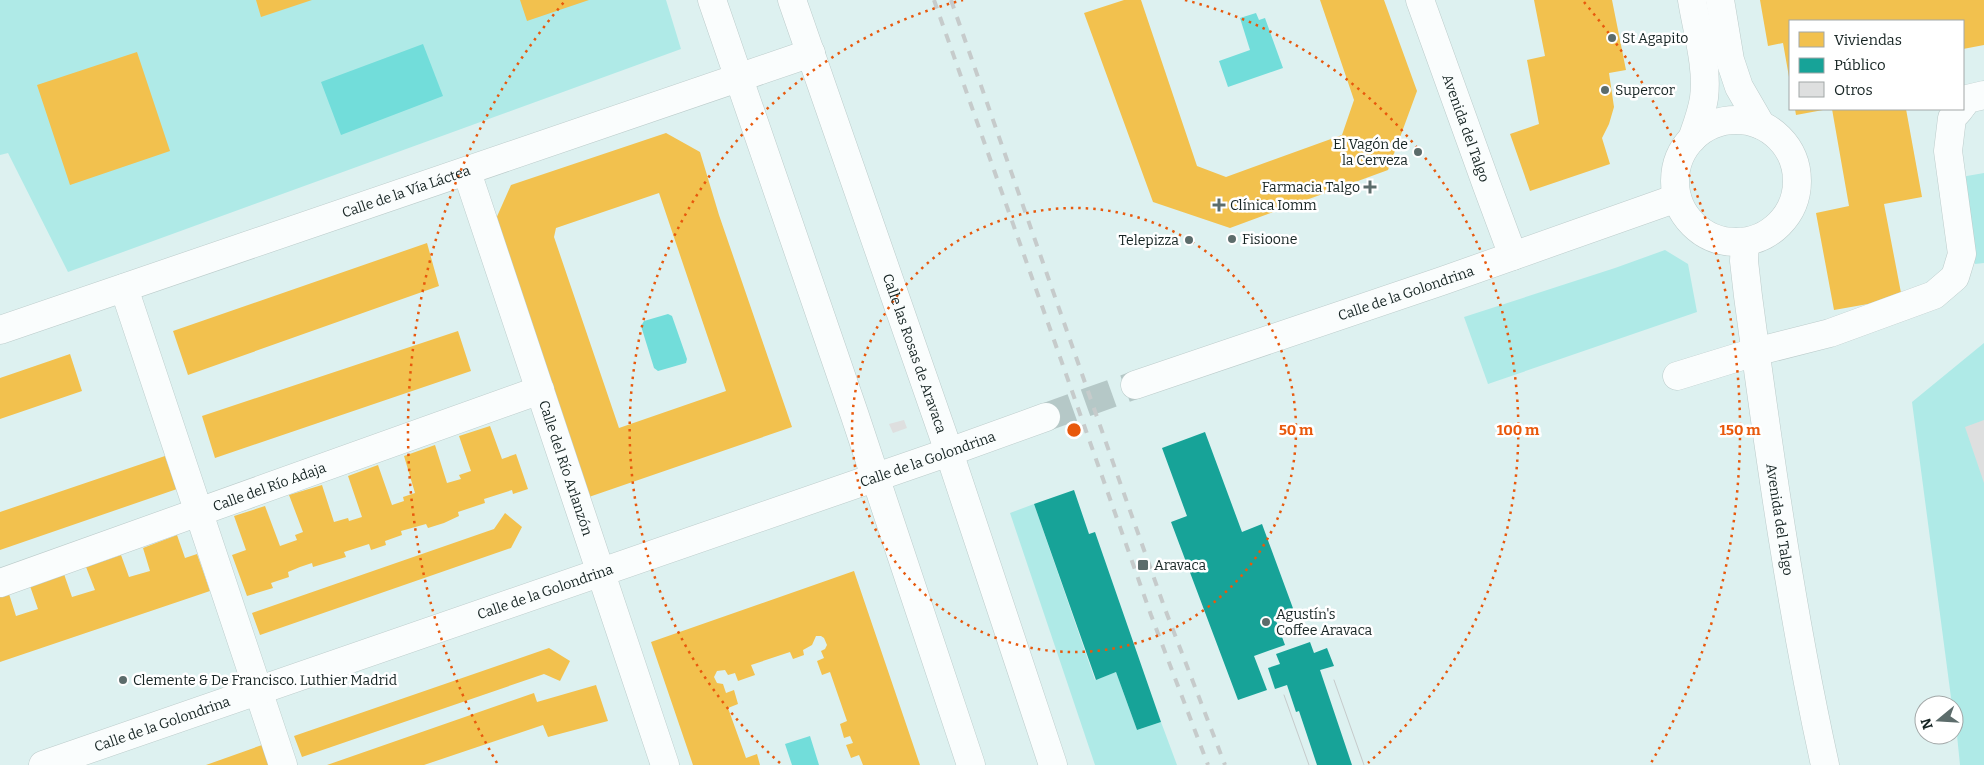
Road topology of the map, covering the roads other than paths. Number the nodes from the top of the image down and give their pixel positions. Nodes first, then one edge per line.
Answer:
1 (712, 0) edge
2 (792, 0) edge
3 (1420, 0) edge
4 (1692, 0) edge
5 (1720, 0) edge
6 (812, 53) junction
7 (740, 79) junction
8 (1984, 95) edge
9 (1964, 104) edge
10 (1959, 110) edge
11 (1761, 125) junction
12 (1692, 139) junction
13 (467, 172) junction
14 (1677, 198) junction
15 (1745, 242) junction
16 (1513, 256) junction
17 (124, 288) junction
18 (0, 330) edge
19 (1755, 352) junction
20 (1677, 376) dead end
21 (1135, 385) tunnel mouth
22 (540, 390) junction
23 (1046, 416) tunnel mouth
24 (949, 452) junction
25 (875, 478) junction
26 (199, 512) junction
27 (601, 572) junction
28 (0, 583) edge
29 (258, 690) junction
30 (43, 765) edge
31 (283, 765) edge
32 (664, 765) edge
33 (971, 765) edge
34 (1052, 765) edge
35 (1825, 765) edge

1 - 7 street
2 - 6 street, Calle las Rosas de Aravaca
3 - 16 street, Avenida del Talgo
4 - 12 street
5 - 11 street
6 - 7 street, Calle de la Vía Láctea
6 - 24 street, Calle las Rosas de Aravaca
7 - 13 street, Calle de la Vía Láctea
7 - 25 street
8 - 9 street
10 - 19 street
11 - 12 street
11 - 15 street
12 - 14 street
13 - 17 street, Calle de la Vía Láctea
13 - 22 street, Calle del Río Arlanzón
14 - 15 street
14 - 16 street, Calle de la Golondrina
15 - 19 street, Avenida del Talgo
16 - 21 street, Calle de la Golondrina
17 - 18 street, Calle de la Vía Láctea
17 - 26 street
19 - 20 street
19 - 35 street, Avenida del Talgo
22 - 26 street, Calle del Río Adaja
22 - 27 street, Calle del Río Arlanzón
23 - 24 street, Calle de la Golondrina
24 - 25 street, Calle de la Golondrina
24 - 34 street, Calle las Rosas de Aravaca
25 - 27 street, Calle de la Golondrina
25 - 33 street
26 - 28 street, Calle del Río Adaja
26 - 29 street
27 - 29 street, Calle de la Golondrina
27 - 32 street, Calle del Río Arlanzón
29 - 30 street, Calle de la Golondrina
29 - 31 street

